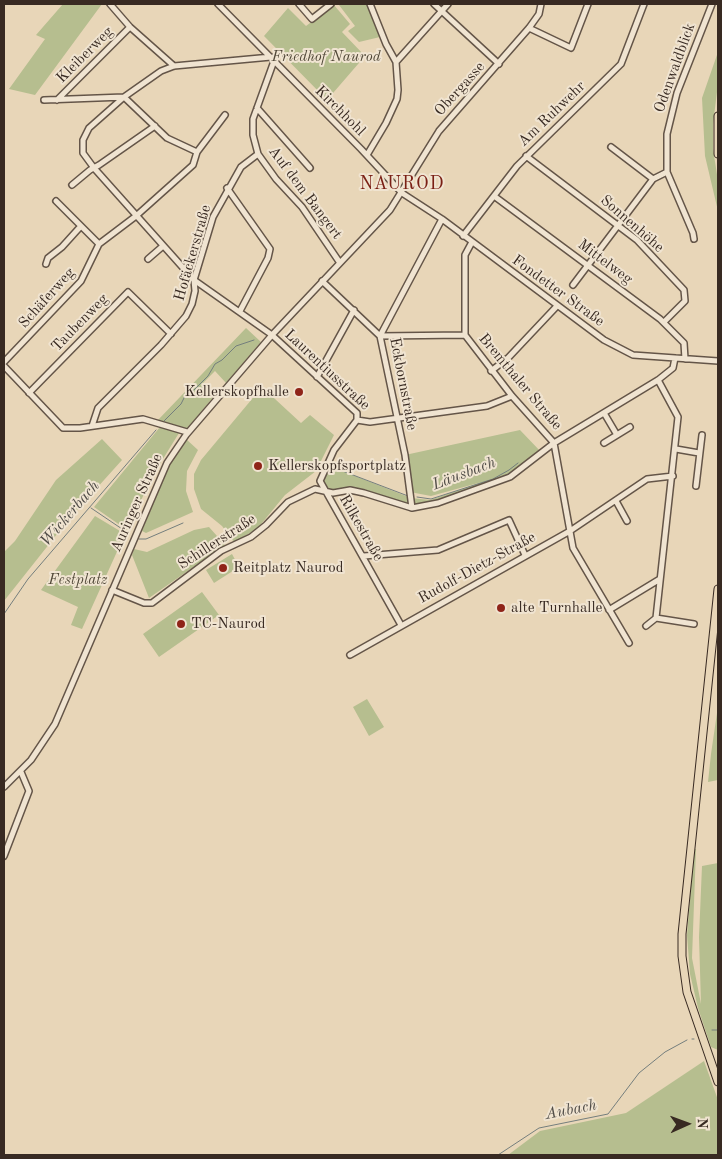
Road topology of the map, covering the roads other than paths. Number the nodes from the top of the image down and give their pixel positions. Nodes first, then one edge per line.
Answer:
1 (110, 4) edge
2 (218, 4) edge
3 (298, 4) edge
4 (331, 4) edge
5 (370, 4) edge
6 (434, 4) edge
7 (448, 4) edge
8 (541, 4) edge
9 (588, 4) edge
10 (644, 4) edge
11 (712, 4) edge
12 (442, 10) junction
13 (130, 27) junction
14 (529, 28) junction
15 (272, 59) junction
16 (396, 62) junction
17 (499, 64) junction
18 (174, 66) junction
19 (124, 97) junction
20 (44, 100) dead end
21 (58, 100) junction
22 (257, 108) junction
23 (225, 115) dead end
24 (718, 116) edge
25 (154, 126) junction
26 (611, 147) dead end
27 (197, 152) junction
28 (258, 154) junction
29 (718, 154) edge
30 (367, 156) junction
31 (526, 156) junction
32 (94, 168) junction
33 (310, 168) dead end
34 (667, 172) junction
35 (653, 180) junction
36 (72, 185) dead end
37 (227, 188) junction
38 (402, 193) junction
39 (494, 196) junction
40 (56, 201) dead end
41 (136, 216) junction
42 (442, 219) junction
43 (619, 225) junction
44 (81, 226) junction
45 (463, 236) junction
46 (694, 239) dead end
47 (472, 242) junction
48 (99, 244) junction
49 (163, 246) junction
50 (148, 258) dead end
51 (340, 262) junction
52 (46, 264) dead end
53 (588, 265) junction
54 (194, 280) junction
55 (322, 282) junction
56 (573, 285) dead end
57 (557, 306) junction
58 (354, 310) junction
59 (240, 312) junction
60 (664, 322) junction
61 (171, 334) junction
62 (272, 335) junction
63 (465, 335) junction
64 (380, 336) junction
65 (675, 358) junction
66 (686, 359) junction
67 (718, 361) edge
68 (4, 364) edge
69 (491, 371) junction
70 (317, 377) junction
71 (658, 380) junction
72 (29, 392) junction
73 (512, 396) junction
74 (604, 413) junction
75 (396, 419) junction
76 (357, 420) junction
77 (92, 426) junction
78 (630, 428) dead end
79 (188, 432) junction
80 (617, 435) junction
81 (702, 435) dead end
82 (554, 443) junction
83 (604, 443) dead end
84 (676, 449) junction
85 (700, 453) junction
86 (673, 476) junction
87 (696, 486) dead end
88 (324, 489) junction
89 (616, 501) junction
90 (412, 508) junction
91 (627, 520) dead end
92 (570, 531) junction
93 (525, 555) junction
94 (364, 556) junction
95 (660, 579) junction
96 (718, 589) edge
97 (112, 590) junction
98 (608, 610) junction
99 (656, 618) junction
100 (401, 624) junction
101 (694, 624) dead end
102 (646, 626) dead end
103 (629, 643) dead end
104 (350, 655) dead end
105 (21, 772) junction
106 (4, 787) edge
107 (4, 856) edge
108 (718, 1082) edge

1 - 13 street
2 - 15 street, Kirchhohl
3 - 4 street
5 - 16 street
6 - 12 street
7 - 12 street
8 - 14 street, Obergasse
9 - 14 street
10 - 31 street, Am Ruhwehr
11 - 34 street, Odenwaldblick
12 - 16 street
12 - 17 street
13 - 18 street
13 - 21 street, Kleiberweg
14 - 17 street, Obergasse
15 - 18 street
15 - 22 street, Auf dem Bangert
15 - 30 street, Kirchhohl
16 - 30 street
17 - 38 street, Obergasse
18 - 19 street, Laurentiusstraße
19 - 21 street
19 - 25 street
19 - 32 street, Laurentiusstraße
20 - 21 street
22 - 28 street, Auf dem Bangert
22 - 33 street, Auf dem Bangert
23 - 27 street, Schäferweg
24 - 29 main road
25 - 27 street
25 - 32 street
26 - 35 street
27 - 41 street, Schäferweg
28 - 37 street, Hofäckerstraße
28 - 51 street, Auf dem Bangert
30 - 38 street, Kirchhohl
31 - 39 street, Am Ruhwehr
31 - 43 street, Sonnenhöhe
32 - 36 street
32 - 41 street, Laurentiusstraße
34 - 35 street
34 - 46 street, Odenwaldblick
35 - 43 street
37 - 54 street, Hofäckerstraße
37 - 59 street
38 - 42 street, Fondetter Straße
38 - 51 street, Auringer Straße
39 - 45 street, Am Ruhwehr
39 - 53 street, Mittelweg
40 - 44 street
41 - 48 street, Schäferweg
41 - 49 street, Laurentiusstraße
42 - 45 street, Fondetter Straße
42 - 64 street, Eckbornstraße
43 - 53 street
43 - 60 street, Sonnenhöhe
44 - 48 street
44 - 52 street, Schäferweg
45 - 47 street, Fondetter Straße
47 - 57 street, Fondetter Straße
47 - 63 street, Bremthaler Straße
48 - 68 street, Schäferweg
49 - 50 street
49 - 54 street, Laurentiusstraße
51 - 55 street, Auringer Straße
53 - 56 street
53 - 60 street, Mittelweg
54 - 59 street, Laurentiusstraße
54 - 61 street, Hofäckerstraße
55 - 58 street
55 - 62 street, Auringer Straße
57 - 65 street, Fondetter Straße
57 - 69 street
58 - 64 street
58 - 70 street
59 - 62 street, Laurentiusstraße
60 - 66 street, Mittelweg
61 - 72 street, Taubenweg
61 - 77 street, Hofäckerstraße
62 - 70 street, Laurentiusstraße
62 - 79 street, Auringer Straße
63 - 64 street
63 - 69 street, Bremthaler Straße
64 - 75 street, Eckbornstraße
65 - 66 street, Fondetter Straße
65 - 71 street, Schillerstraße
66 - 67 street, Fondetter Straße
68 - 72 street, Schäferweg
69 - 73 street, Bremthaler Straße
70 - 76 street, Laurentiusstraße
71 - 74 street, Schillerstraße
71 - 84 street
72 - 77 street, Schäferweg
73 - 75 street, Laurentiusstraße
73 - 82 street, Bremthaler Straße
74 - 80 street
74 - 82 street, Schillerstraße
75 - 76 street, Laurentiusstraße
75 - 90 street, Eckbornstraße
76 - 88 street, Rilkestraße
77 - 79 street, Schäferweg
78 - 80 street
79 - 97 street, Auringer Straße
80 - 83 street
81 - 85 street
82 - 90 street, Schillerstraße
82 - 92 street, Bremthaler Straße
84 - 85 street
84 - 86 street
85 - 87 street
86 - 89 street, Rudolf-Dietz-Straße
86 - 95 street
88 - 90 street, Schillerstraße
88 - 94 street, Rilkestraße
88 - 97 street, Schillerstraße
89 - 91 street
89 - 92 street, Rudolf-Dietz-Straße
92 - 93 street, Rudolf-Dietz-Straße
92 - 98 street, Bremthaler Straße
93 - 94 street
93 - 100 street, Rudolf-Dietz-Straße
94 - 100 street, Rilkestraße
95 - 98 street
95 - 99 street
96 - 108 main road
97 - 105 street, Auringer Straße
98 - 103 street, Bremthaler Straße
99 - 101 street
99 - 102 street
100 - 104 street, Rudolf-Dietz-Straße
105 - 106 street, Auringer Straße
105 - 107 street

